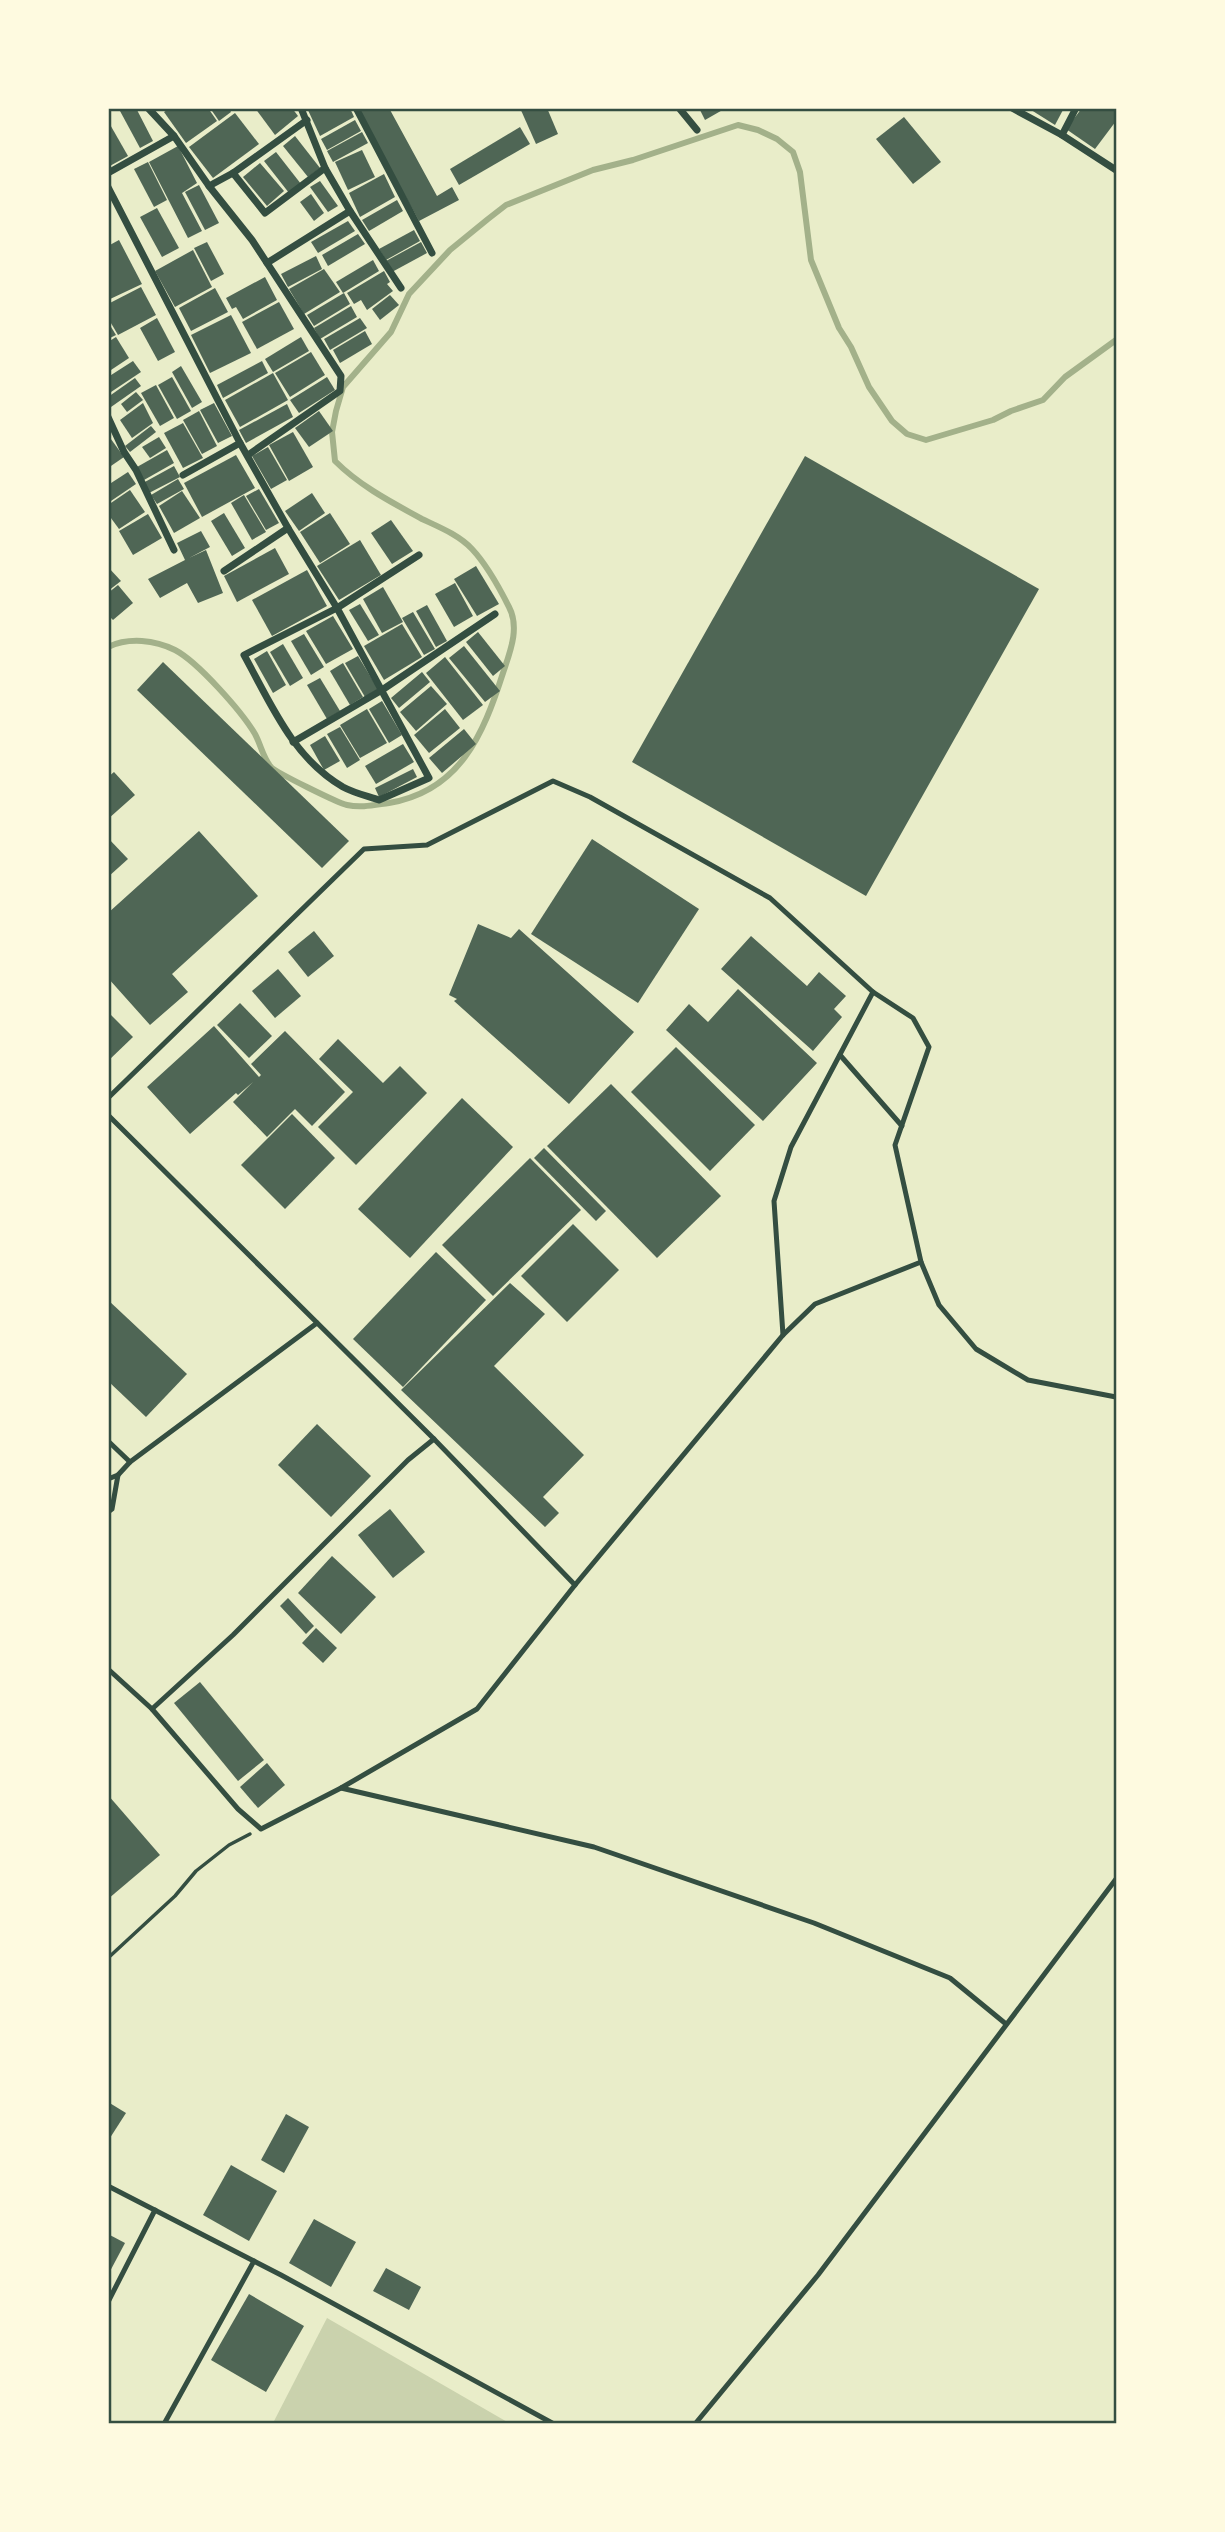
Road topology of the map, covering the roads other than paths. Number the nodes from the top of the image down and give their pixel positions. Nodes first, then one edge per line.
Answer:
1 (148, 108) edge
2 (301, 108) edge
3 (356, 108) edge
4 (679, 108) edge
5 (1012, 108) edge
6 (1076, 108) edge
7 (307, 120) junction
8 (697, 130) dead end
9 (1062, 135) junction
10 (174, 136) junction
11 (326, 168) junction
12 (1116, 170) edge
13 (108, 173) edge
14 (233, 173) junction
15 (209, 186) junction
16 (108, 187) edge
17 (350, 211) junction
18 (432, 253) dead end
19 (267, 262) junction
20 (401, 288) dead end
21 (108, 417) edge
22 (240, 443) junction
23 (248, 455) junction
24 (183, 475) dead end
25 (288, 528) junction
26 (174, 550) dead end
27 (419, 555) dead end
28 (224, 571) dead end
29 (337, 608) junction
30 (495, 614) dead end
31 (382, 690) junction
32 (292, 742) junction
33 (873, 992) junction
34 (840, 1055) junction
35 (108, 1098) edge
36 (108, 1115) edge
37 (902, 1126) junction
38 (920, 1262) junction
39 (317, 1322) junction
40 (782, 1335) junction
41 (1116, 1397) edge
42 (434, 1439) junction
43 (108, 1441) edge
44 (131, 1462) junction
45 (118, 1475) junction
46 (108, 1479) edge
47 (108, 1512) edge
48 (575, 1585) junction
49 (108, 1669) edge
50 (152, 1709) junction
51 (341, 1788) junction
52 (1116, 1879) edge
53 (1006, 2024) junction
54 (108, 2186) edge
55 (155, 2210) junction
56 (254, 2261) junction
57 (108, 2302) edge
58 (164, 2424) edge
59 (554, 2424) edge
60 (695, 2424) edge

1 - 10 street
2 - 7 street
3 - 18 street
4 - 8 street
5 - 9 street
6 - 9 street
7 - 11 street
7 - 14 street
9 - 12 street
10 - 13 street
10 - 15 street
11 - 14 street
11 - 17 street
14 - 15 street
15 - 19 street
16 - 22 street
17 - 19 street
17 - 20 street
19 - 23 street
21 - 26 street
22 - 23 street
22 - 24 street
23 - 25 street
25 - 28 street
25 - 29 street
27 - 29 street
29 - 31 street
29 - 32 street
30 - 31 street
31 - 32 street
31 - 32 street
33 - 34 lane
33 - 35 lane
33 - 37 lane
34 - 37 lane
34 - 40 lane
36 - 39 lane
37 - 38 lane
38 - 40 lane
38 - 41 lane
39 - 42 lane
39 - 44 lane
40 - 48 lane
42 - 48 lane
42 - 50 lane
43 - 44 lane
44 - 45 lane
45 - 46 lane
45 - 47 lane
48 - 51 lane
49 - 50 lane
50 - 51 lane
51 - 53 lane
52 - 53 lane
53 - 60 lane
54 - 55 lane
55 - 56 lane
55 - 57 lane
56 - 58 lane
56 - 59 lane

